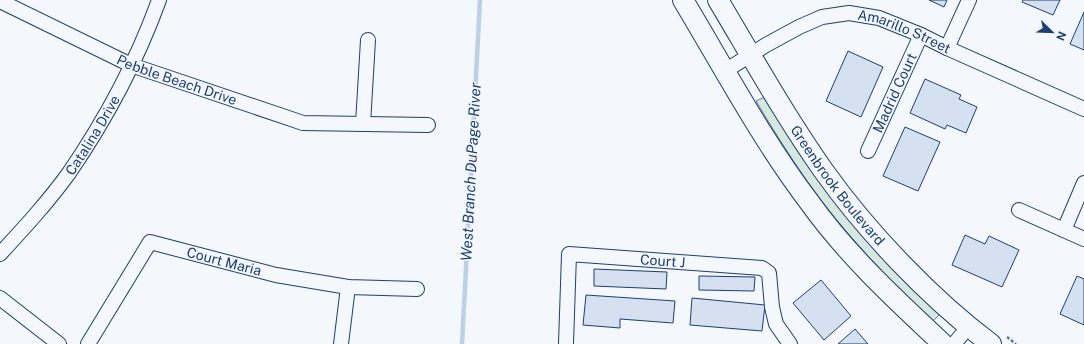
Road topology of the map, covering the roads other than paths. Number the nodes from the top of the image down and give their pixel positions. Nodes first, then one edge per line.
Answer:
1 (159, 0) edge
2 (683, 0) edge
3 (718, 0) edge
4 (969, 0) edge
5 (0, 1) edge
6 (847, 7) edge
7 (921, 35) junction
8 (368, 40) dead end
9 (947, 48) junction
10 (751, 55) junction
11 (131, 65) junction
12 (725, 71) junction
13 (1084, 109) edge
14 (363, 124) junction
15 (428, 125) dead end
16 (868, 151) dead end
17 (1084, 183) edge
18 (1019, 210) dead end
19 (1064, 230) junction
20 (1084, 238) edge
21 (0, 254) edge
22 (348, 287) junction
23 (417, 289) dead end
24 (0, 298) edge
25 (969, 326) junction
26 (998, 339) edge
27 (53, 342) edge
28 (88, 344) edge
29 (342, 344) edge
30 (566, 344) edge
31 (790, 344) edge
32 (943, 344) edge
33 (954, 344) edge

1 - 11 street, Catalina Drive
2 - 12 main road
3 - 10 main road, Greenbrook Boulevard
4 - 9 street
5 - 11 street, Pebble Beach Drive
6 - 7 street, Amarillo Street
6 - 10 street, Amarillo Street
7 - 9 street, Amarillo Street
7 - 16 street, Madrid Court
8 - 14 street
9 - 13 street, Amarillo Street
10 - 12 street, Amarillo Street
10 - 25 main road, Greenbrook Boulevard
11 - 14 street, Pebble Beach Drive
11 - 21 street, Catalina Drive
12 - 32 main road
14 - 15 street, Pebble Beach Drive
17 - 19 street
18 - 19 street
19 - 20 street
22 - 23 street, Court Maria
22 - 28 street, Court Maria
22 - 29 street
24 - 27 street
25 - 26 main road, Greenbrook Boulevard
25 - 33 street
30 - 31 street, Court J

